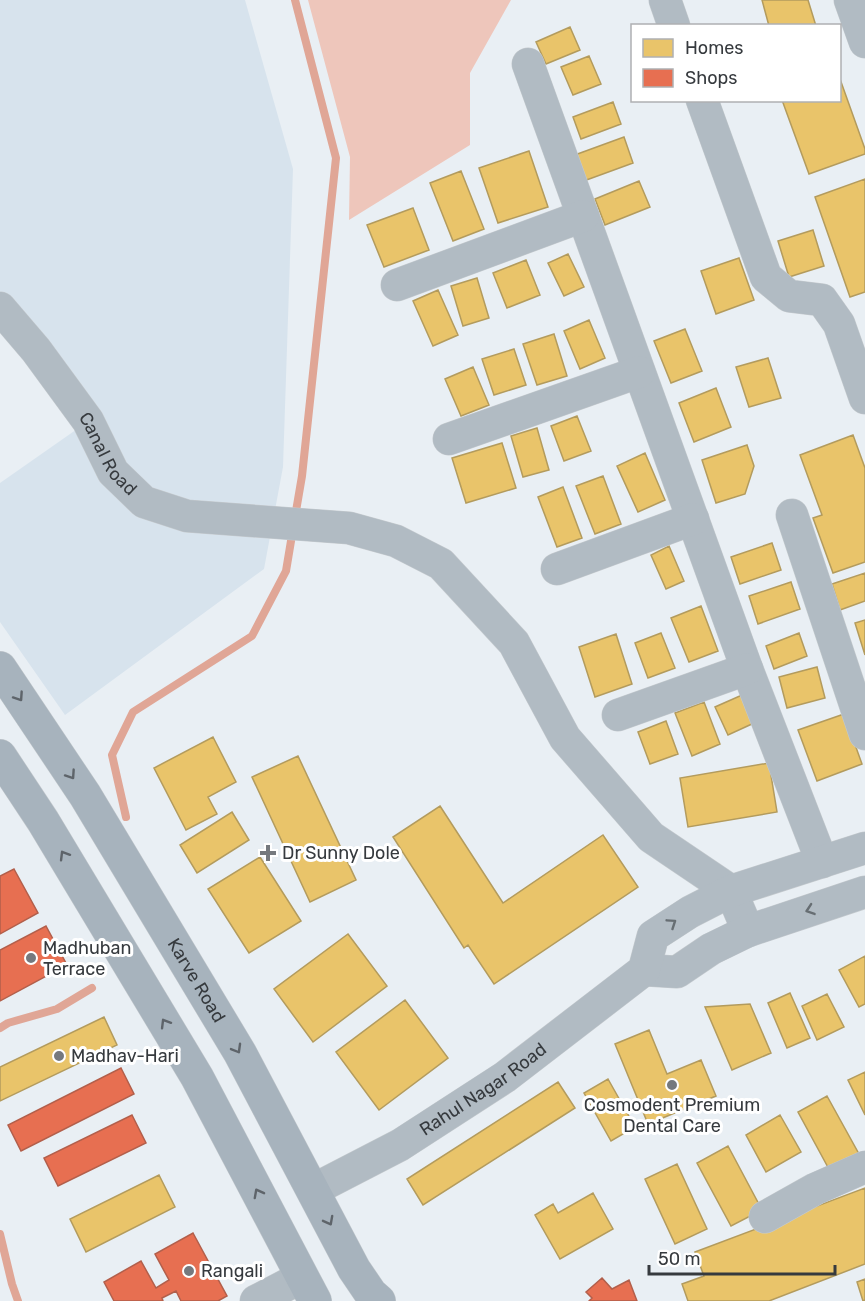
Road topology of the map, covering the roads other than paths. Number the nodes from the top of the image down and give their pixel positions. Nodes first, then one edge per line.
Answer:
1 (665, 0) edge
2 (850, 0) edge
3 (673, 24) edge
4 (865, 42) edge
5 (528, 64) dead end
6 (703, 102) edge
7 (583, 216) junction
8 (397, 285) dead end
9 (0, 308) edge
10 (639, 372) junction
11 (865, 398) edge
12 (448, 439) dead end
13 (792, 515) dead end
14 (693, 519) junction
15 (556, 569) dead end
16 (0, 668) edge
17 (747, 669) junction
18 (618, 715) dead end
19 (865, 734) edge
20 (0, 756) edge
21 (865, 848) edge
22 (822, 862) junction
23 (731, 891) junction
24 (865, 892) edge
25 (748, 931) junction
26 (644, 970) junction
27 (865, 1167) edge
28 (313, 1190) junction
29 (765, 1217) dead end
30 (309, 1289) edge
31 (372, 1299) edge
32 (256, 1301) edge

1 - 3 street
2 - 4 street
5 - 7 street
6 - 11 street
7 - 8 street
7 - 10 street
9 - 23 street, Canal Road
10 - 12 street
10 - 14 street
13 - 19 street
14 - 15 street
14 - 17 street
16 -> 28 main road, Karve Road
17 - 18 street
17 - 22 street
30 -> 20 main road
21 - 22 street
22 - 23 street
23 - 25 street
26 -> 23 street
24 -> 25 street
25 - 26 street
26 - 28 street, Rahul Nagar Road
27 - 29 street
28 -> 31 main road, Karve Road
30 - 32 street

